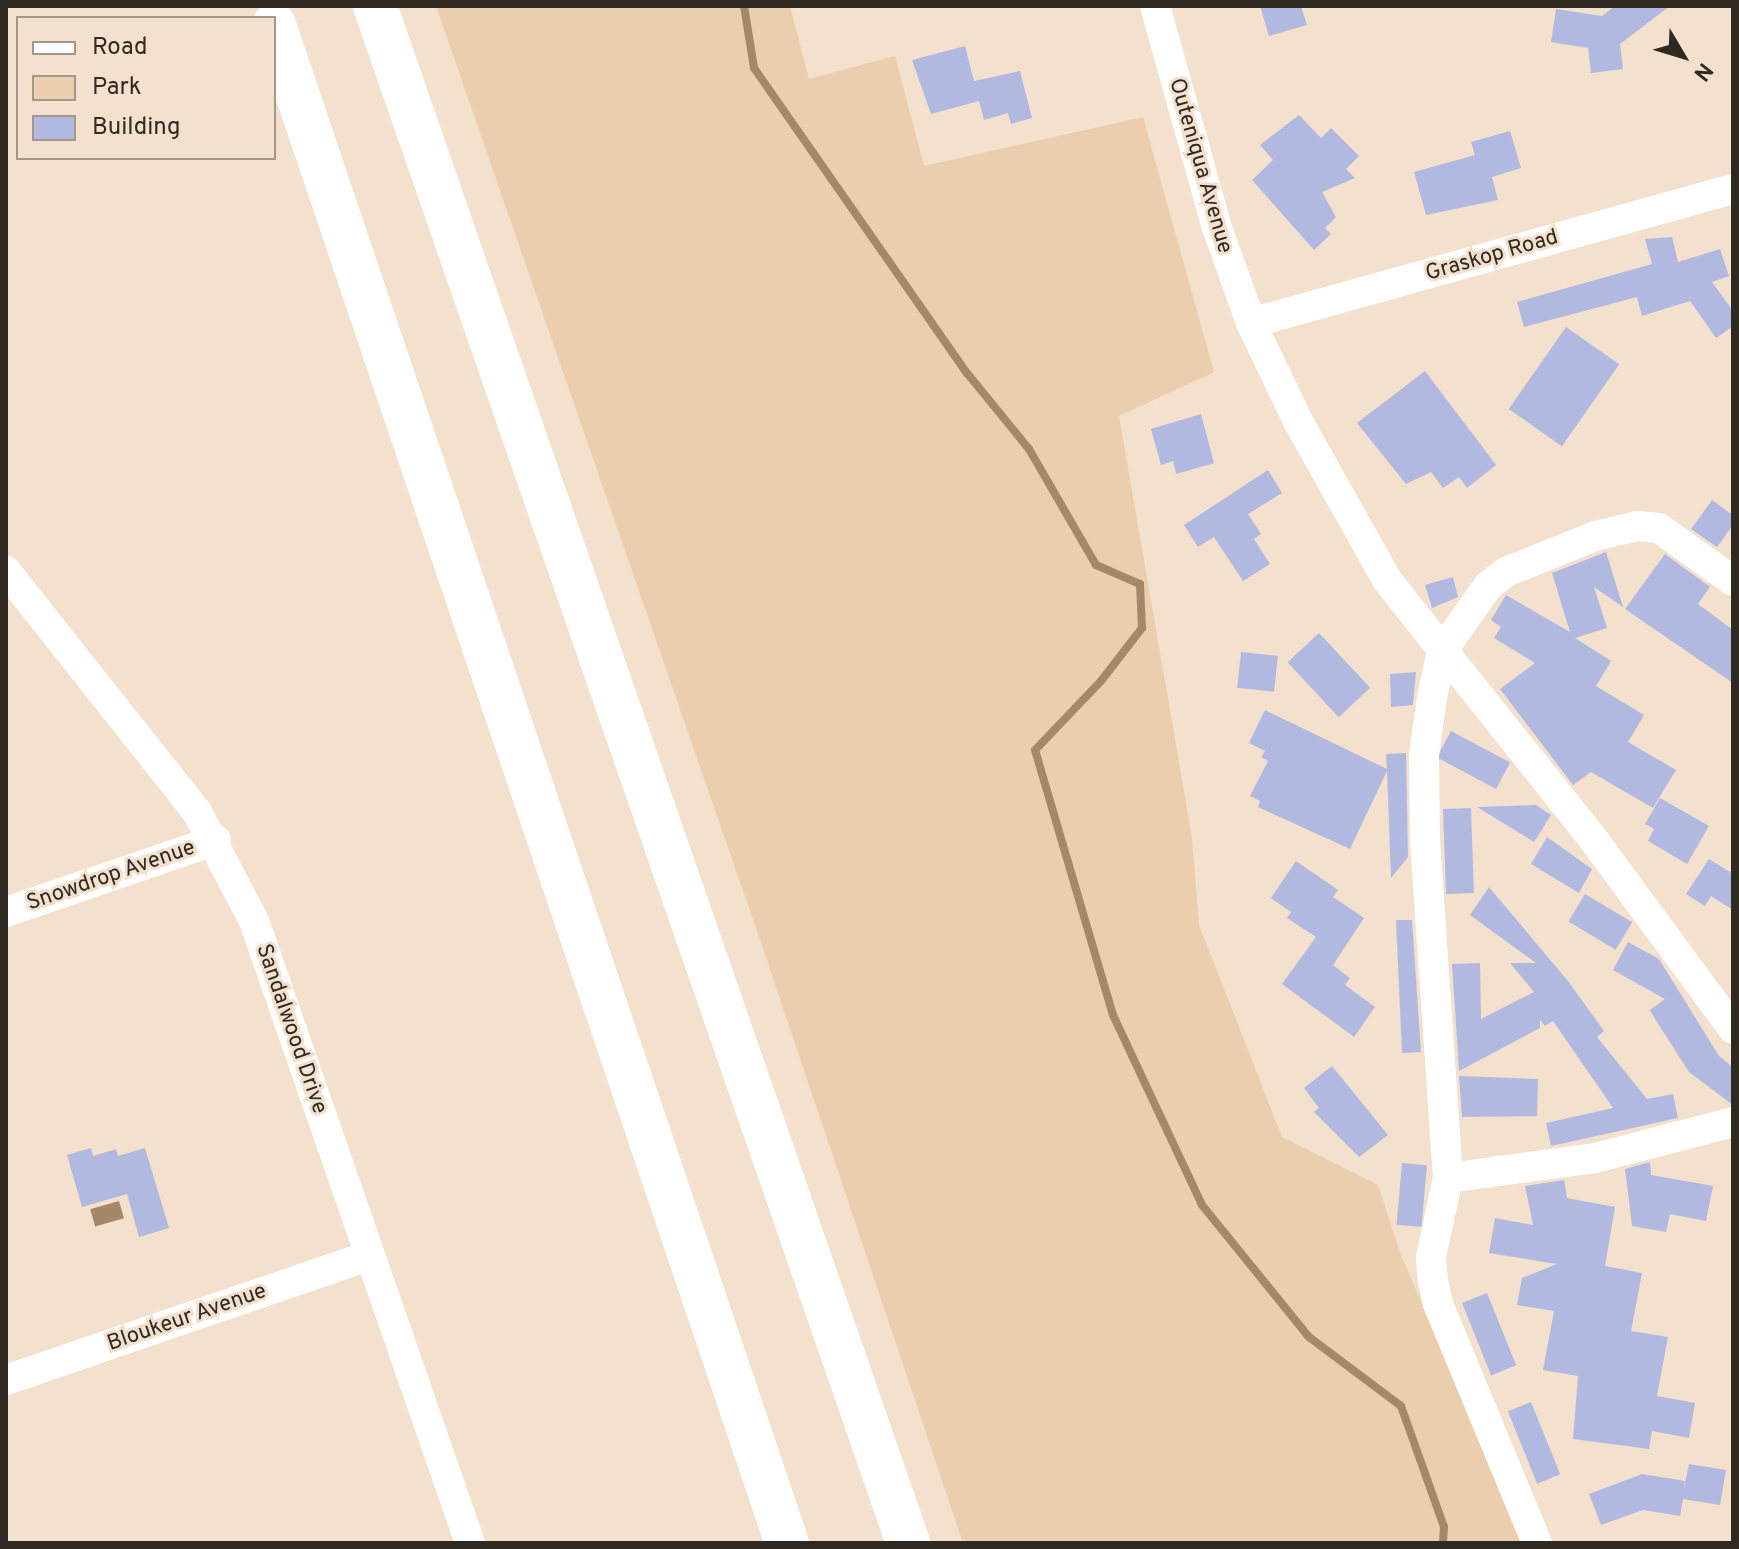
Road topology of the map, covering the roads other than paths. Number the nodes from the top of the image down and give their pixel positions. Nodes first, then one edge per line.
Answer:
1 (375, 6) edge
2 (1155, 6) edge
3 (276, 31) edge
4 (1733, 189) edge
5 (1251, 323) junction
6 (6, 571) edge
7 (1733, 581) edge
8 (1442, 651) junction
9 (216, 840) junction
10 (6, 912) edge
11 (1733, 1029) edge
12 (1733, 1122) edge
13 (1448, 1178) junction
14 (369, 1256) junction
15 (6, 1380) edge
16 (470, 1543) edge
17 (787, 1543) edge
18 (908, 1543) edge
19 (1537, 1543) edge

1 - 18 highway
2 - 5 street, Outeniqua Avenue
3 - 17 highway
4 - 5 street, Graskop Road
5 - 8 street, Outeniqua Avenue
6 - 9 street, Sandalwood Drive
7 - 8 street
8 - 11 street, Outeniqua Avenue
8 - 13 street
9 - 10 street, Snowdrop Avenue
9 - 14 street, Sandalwood Drive
12 - 13 street
13 - 19 street
14 - 15 street, Bloukeur Avenue
14 - 16 street, Sandalwood Drive

